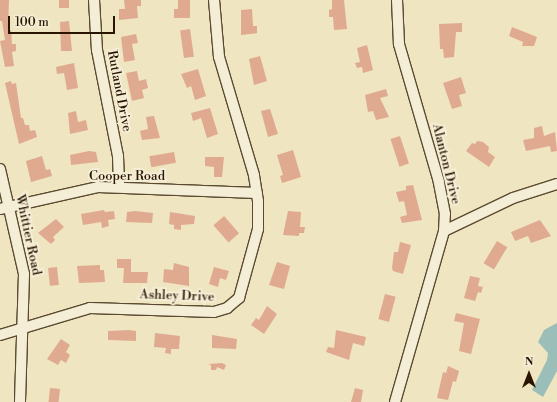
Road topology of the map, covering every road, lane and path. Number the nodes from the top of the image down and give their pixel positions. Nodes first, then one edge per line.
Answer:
1 (94, 0) edge
2 (214, 0) edge
3 (397, 0) edge
4 (0, 169) edge
5 (557, 184) edge
6 (119, 187) junction
7 (257, 193) junction
8 (5, 207) edge
9 (444, 231) junction
10 (24, 328) junction
11 (0, 336) edge
12 (20, 402) edge
13 (395, 402) edge

1 - 6 street, Rutland Drive
2 - 7 street, Ashley Drive
3 - 9 street, Alanton Drive
4 - 8 street, Whittier Road
5 - 9 street
6 - 7 street, Cooper Road
6 - 8 street, Cooper Road
7 - 10 street, Ashley Drive
8 - 10 street, Whittier Road
9 - 13 street, Alanton Drive
10 - 11 street, Ashley Drive
10 - 12 street, Whittier Road

